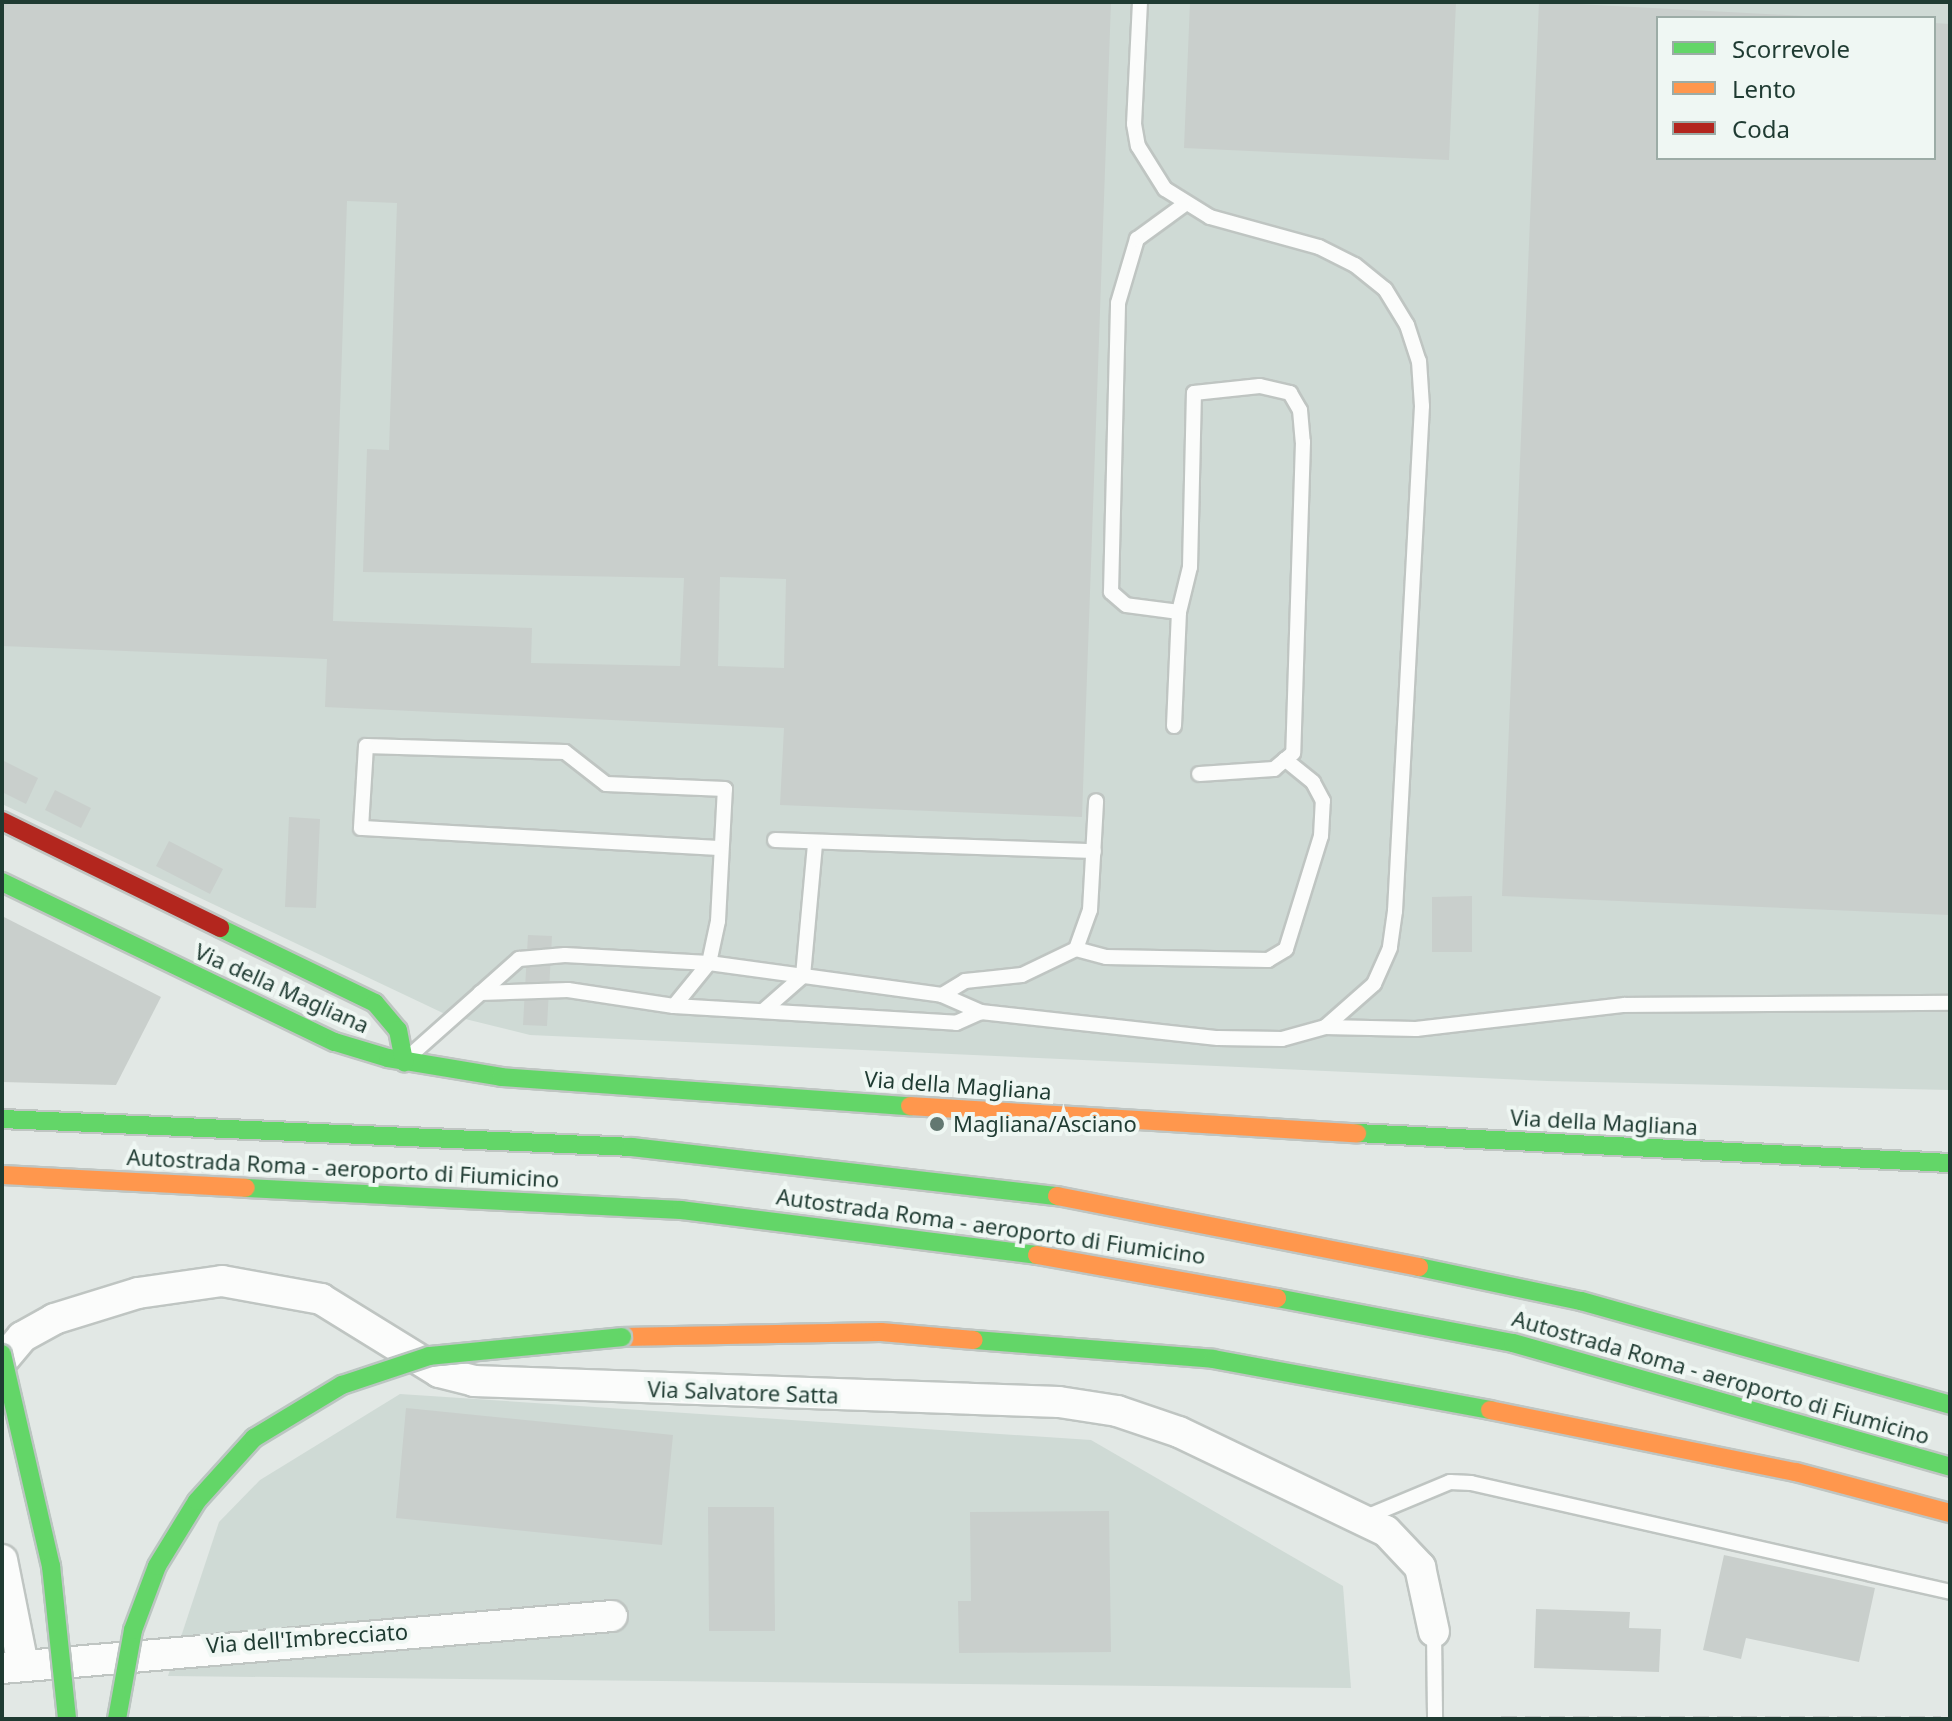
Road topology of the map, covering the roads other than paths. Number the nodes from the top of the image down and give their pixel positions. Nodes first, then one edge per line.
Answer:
1 (1140, 2) edge
2 (1185, 204) junction
3 (1179, 612) junction
4 (1174, 726) dead end
5 (1285, 759) junction
6 (1199, 774) dead end
7 (1096, 801) dead end
8 (2, 821) edge
9 (775, 840) dead end
10 (815, 844) junction
11 (720, 848) junction
12 (1094, 851) junction
13 (2, 882) edge
14 (1076, 949) junction
15 (709, 963) junction
16 (803, 976) junction
17 (480, 993) junction
18 (942, 995) junction
19 (1950, 1003) edge
20 (674, 1006) junction
21 (763, 1011) junction
22 (981, 1012) junction
23 (1325, 1027) junction
24 (404, 1062) junction
25 (2, 1119) edge
26 (1950, 1163) edge
27 (2, 1175) edge
28 (2, 1354) edge
29 (2, 1361) edge
30 (1950, 1405) edge
31 (1950, 1467) edge
32 (1950, 1513) edge
33 (1366, 1517) junction
34 (2, 1560) edge
35 (1950, 1592) edge
36 (612, 1616) dead end
37 (1434, 1632) joint
38 (12, 1666) edge
39 (67, 1719) edge
40 (117, 1719) edge
41 (1435, 1719) edge

1 - 2 lane
2 - 3 lane
2 - 23 lane
3 - 4 lane
3 - 5 lane
5 - 6 lane
5 - 14 lane
7 - 12 lane
8 - 24 main road
9 - 10 lane
10 - 12 lane
10 - 16 lane
11 - 11 lane
11 - 15 lane
12 - 14 lane
13 - 24 main road, Via della Magliana
14 - 18 lane
15 - 16 lane
15 - 17 lane
15 - 20 lane
16 - 18 lane
16 - 21 lane
17 - 20 lane
17 - 24 lane
18 - 22 lane
19 - 23 lane
20 - 21 lane
21 - 22 lane
22 - 23 lane
24 - 26 main road, Via della Magliana
25 - 30 main road, Autostrada Roma - aeroporto di Fiumicino
27 - 31 main road, Autostrada Roma - aeroporto di Fiumicino
28 - 39 main road, bridge
29 - 33 street, Via Salvatore Satta
32 - 40 main road, bridge
33 - 35 lane
33 - 37 street, Via Salvatore Satta
34 - 38 street
36 - 38 street, Via dell'Imbrecciato
37 - 41 lane

